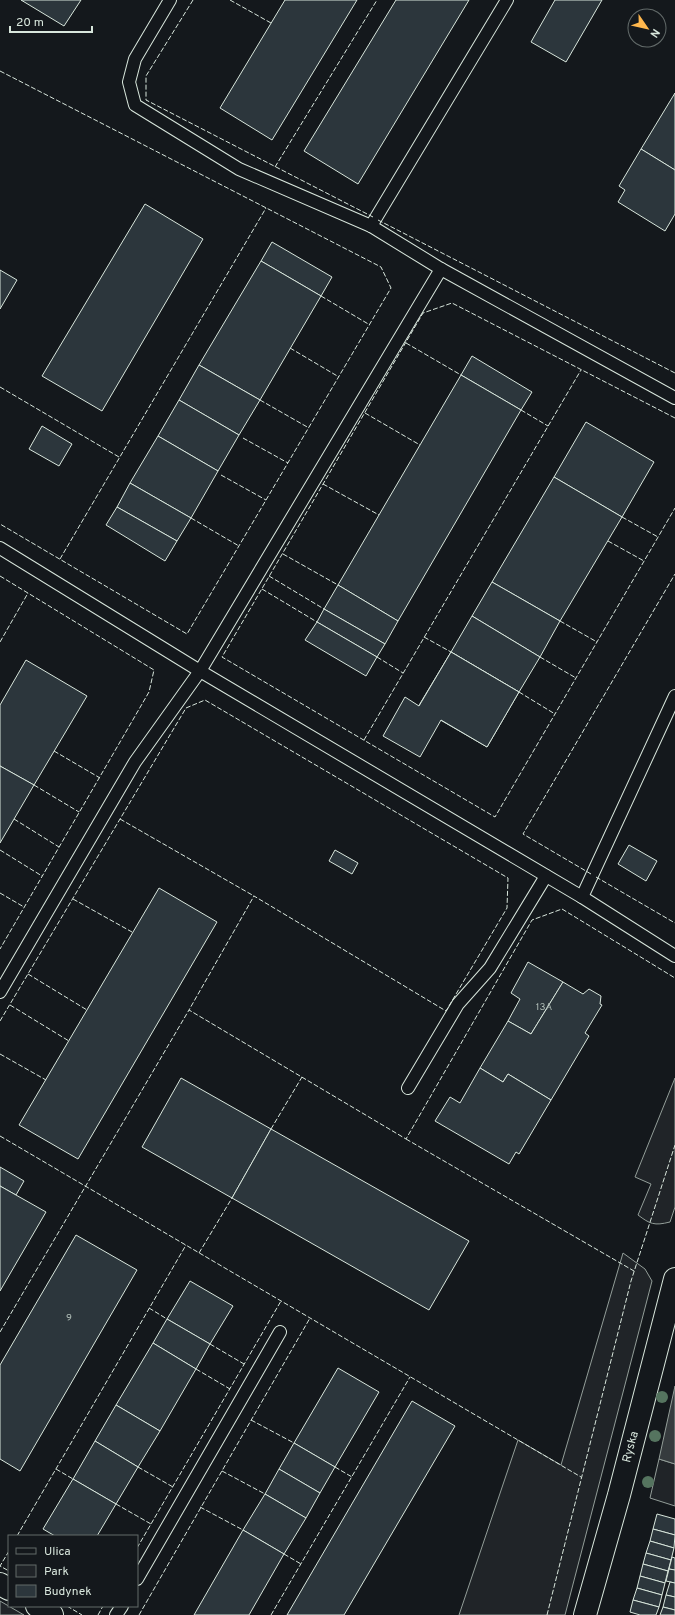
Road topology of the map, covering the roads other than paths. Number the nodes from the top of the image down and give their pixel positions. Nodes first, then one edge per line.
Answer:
1 (170, 0) edge
2 (507, 0) edge
3 (371, 226) junction
4 (441, 269) junction
5 (675, 398) edge
6 (0, 548) edge
7 (200, 671) junction
8 (675, 696) edge
9 (546, 876) junction
10 (582, 897) junction
11 (675, 956) edge
12 (0, 992) edge
13 (408, 1088) dead end
14 (675, 1279) edge
15 (280, 1332) dead end
16 (138, 1577) edge
17 (39, 1607) edge
18 (52, 1615) edge
19 (585, 1615) edge

1 - 3 lane
2 - 3 lane
3 - 4 lane
4 - 5 lane
4 - 7 lane
6 - 7 lane
7 - 9 lane
7 - 12 lane
8 - 10 lane
9 - 10 lane
9 - 13 lane
10 - 11 lane
14 - 19 street, Ryska
15 - 16 lane
17 - 18 street

